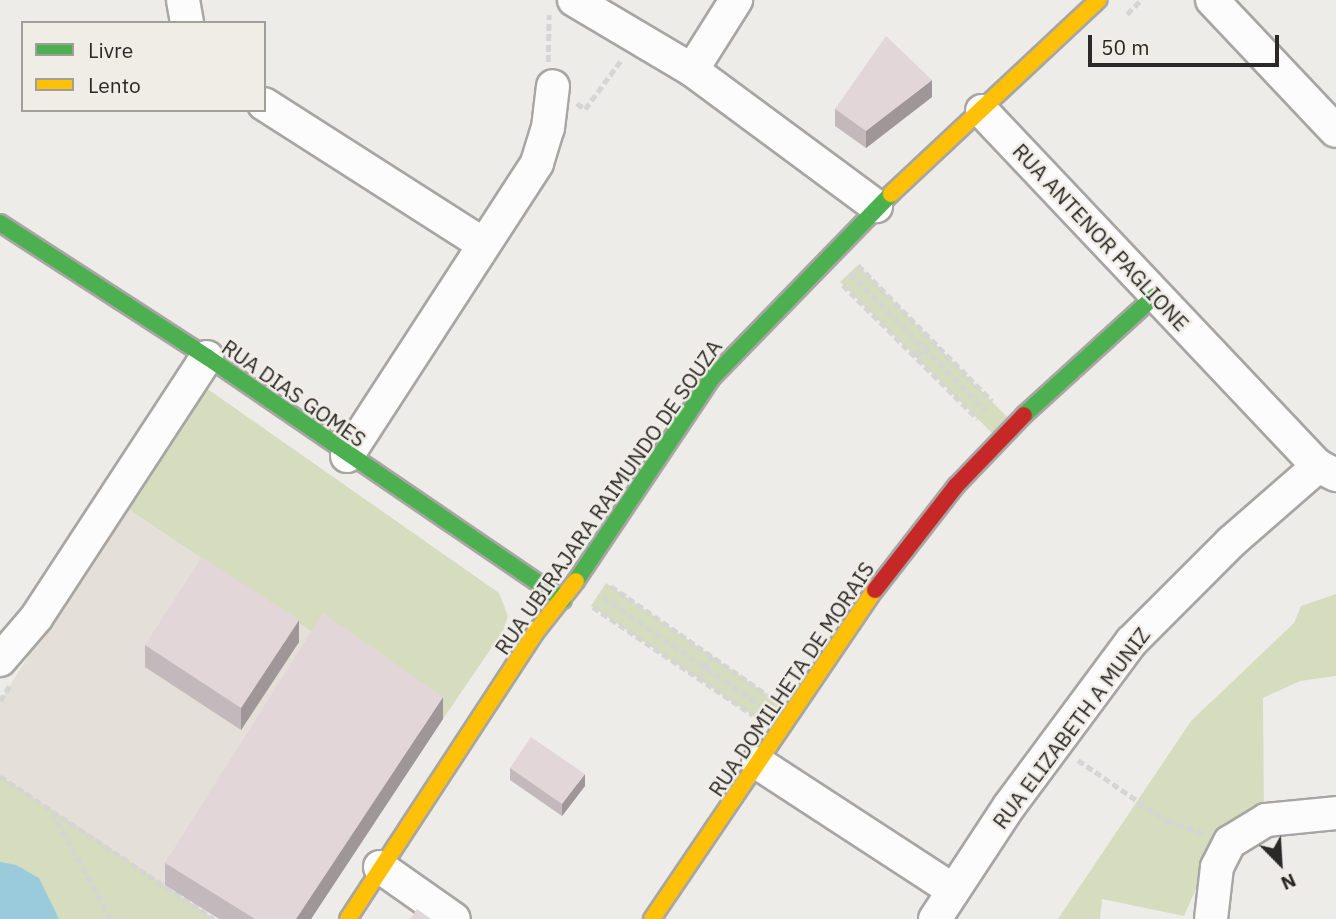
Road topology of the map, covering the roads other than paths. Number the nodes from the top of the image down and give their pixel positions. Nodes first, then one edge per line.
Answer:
1 (183, 0) edge
2 (573, 0) edge
3 (736, 0) edge
4 (1098, 0) edge
5 (1212, 0) edge
6 (187, 21) edge
7 (691, 70) junction
8 (553, 86) road end
9 (266, 105) edge
10 (982, 111) junction
11 (1336, 131) edge
12 (876, 206) junction
13 (4, 235) edge
14 (483, 244) junction
15 (1155, 296) junction
16 (207, 358) junction
17 (347, 456) junction
18 (1327, 471) edge
19 (562, 600) junction
20 (0, 660) edge
21 (758, 763) junction
22 (1336, 813) edge
23 (380, 867) junction
24 (953, 890) junction
25 (348, 919) edge
26 (454, 919) edge
27 (652, 919) edge
28 (935, 919) edge
29 (1211, 919) edge

1 - 6 street
2 - 7 street
3 - 7 street
4 - 10 street
5 - 11 street
7 - 12 street
8 - 14 street
9 - 14 street
10 - 12 street, RUA UBIRAJARA RAIMUNDO DE SOUZA
10 - 15 street, RUA ANTENOR PAGLIONE
12 - 19 street, RUA UBIRAJARA RAIMUNDO DE SOUZA
13 - 16 street, RUA DIAS GOMES
14 - 17 street
15 - 18 street, RUA ANTENOR PAGLIONE
15 - 21 street, RUA DOMILHETA DE MORAIS
16 - 17 street, RUA DIAS GOMES
16 - 20 street
17 - 19 street, RUA DIAS GOMES
18 - 24 street, RUA ELIZABETH A MUNIZ
19 - 23 street, RUA UBIRAJARA RAIMUNDO DE SOUZA
21 - 24 street
21 - 27 street, RUA DOMILHETA DE MORAIS
22 - 29 street
23 - 25 street, RUA UBIRAJARA RAIMUNDO DE SOUZA
23 - 26 street
24 - 28 street, RUA ELIZABETH A MUNIZ

